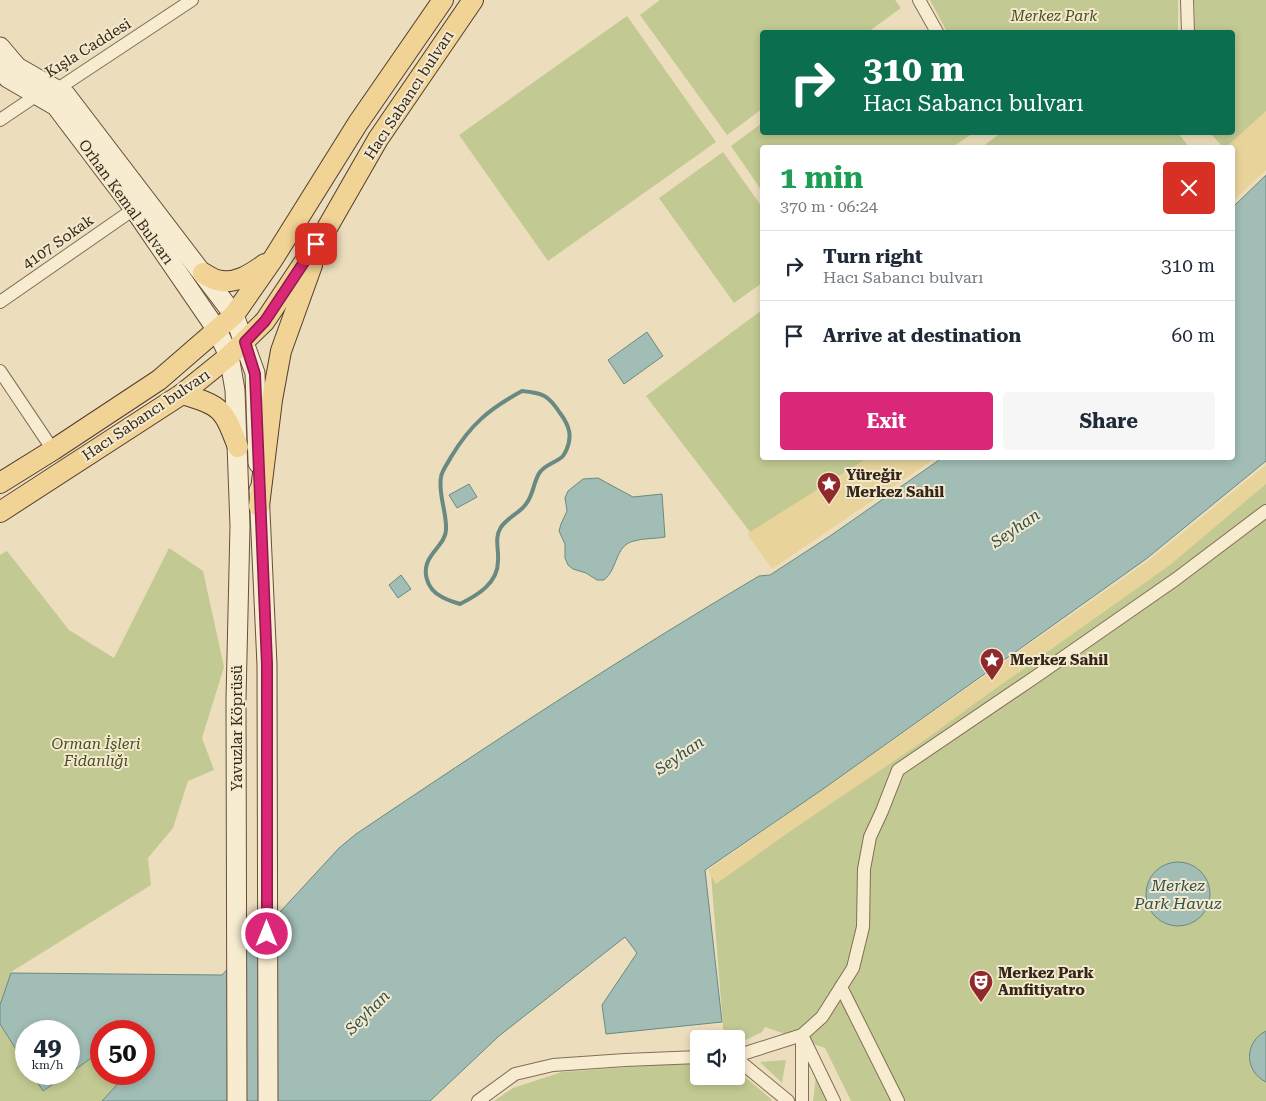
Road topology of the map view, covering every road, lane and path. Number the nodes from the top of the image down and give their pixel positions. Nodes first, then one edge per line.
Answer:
1 (192, 0) edge
2 (443, 0) edge
3 (473, 0) edge
4 (919, 0) edge
5 (1187, 0) edge
6 (936, 30) edge
7 (1188, 30) edge
8 (0, 47) edge
9 (0, 69) edge
10 (56, 90) junction
11 (37, 95) junction
12 (0, 120) edge
13 (134, 209) junction
14 (326, 228) junction
15 (272, 259) junction
16 (203, 273) junction
17 (0, 302) edge
18 (234, 315) junction
19 (217, 330) junction
20 (245, 342) junction
21 (229, 356) junction
22 (0, 371) edge
23 (182, 394) junction
24 (238, 447) junction
25 (53, 450) junction
26 (0, 483) edge
27 (259, 506) junction
28 (1266, 511) edge
29 (0, 512) edge
30 (841, 987) junction
31 (802, 1035) junction
32 (745, 1053) edge
33 (690, 1057) edge
34 (745, 1066) edge
35 (237, 1101) edge
36 (268, 1101) edge
37 (478, 1101) edge
38 (788, 1101) edge
39 (802, 1101) edge
40 (834, 1101) edge
41 (898, 1101) edge

1 - 10 street, Kışla Caddesi
2 - 15 main road, Hacı Sabancı bulvarı
3 - 14 main road, Hacı Sabancı bulvarı
4 - 6 street
5 - 7 street
8 - 10 main road, Orhan Kemal Bulvarı
9 - 11 main road, Orhan Kemal Bulvarı
10 - 11 street, Kışla Caddesi
10 - 16 main road, Orhan Kemal Bulvarı
11 - 12 street, Kışla Caddesi
11 - 13 main road, Orhan Kemal Bulvarı
13 - 17 street, 4107 Sokak
13 - 19 main road, Orhan Kemal Bulvarı
14 - 20 main road, Hacı Sabancı bulvarı
14 - 27 main road
15 - 16 main road
15 - 18 main road, Hacı Sabancı bulvarı
16 - 18 main road, Orhan Kemal Bulvarı
18 - 19 main road, Hacı Sabancı bulvarı
18 - 20 main road, Yavuzlar Köprüsü
19 - 21 main road, Orhan Kemal Bulvarı
19 - 25 main road, Hacı Sabancı bulvarı
20 - 21 main road, Hacı Sabancı bulvarı
20 - 27 main road, Yavuzlar Köprüsü
21 - 23 main road, Hacı Sabancı bulvarı
21 - 24 main road, Yavuzlar Köprüsü
22 - 25 street
23 - 24 main road
23 - 29 main road, Hacı Sabancı bulvarı
24 - 35 main road, Yavuzlar Köprüsü
25 - 26 main road, Hacı Sabancı bulvarı
27 - 36 main road, Yavuzlar Köprüsü
28 - 30 street
30 - 31 street
30 - 41 street
31 - 32 street
31 - 39 street
31 - 40 street
33 - 37 street
34 - 38 street

